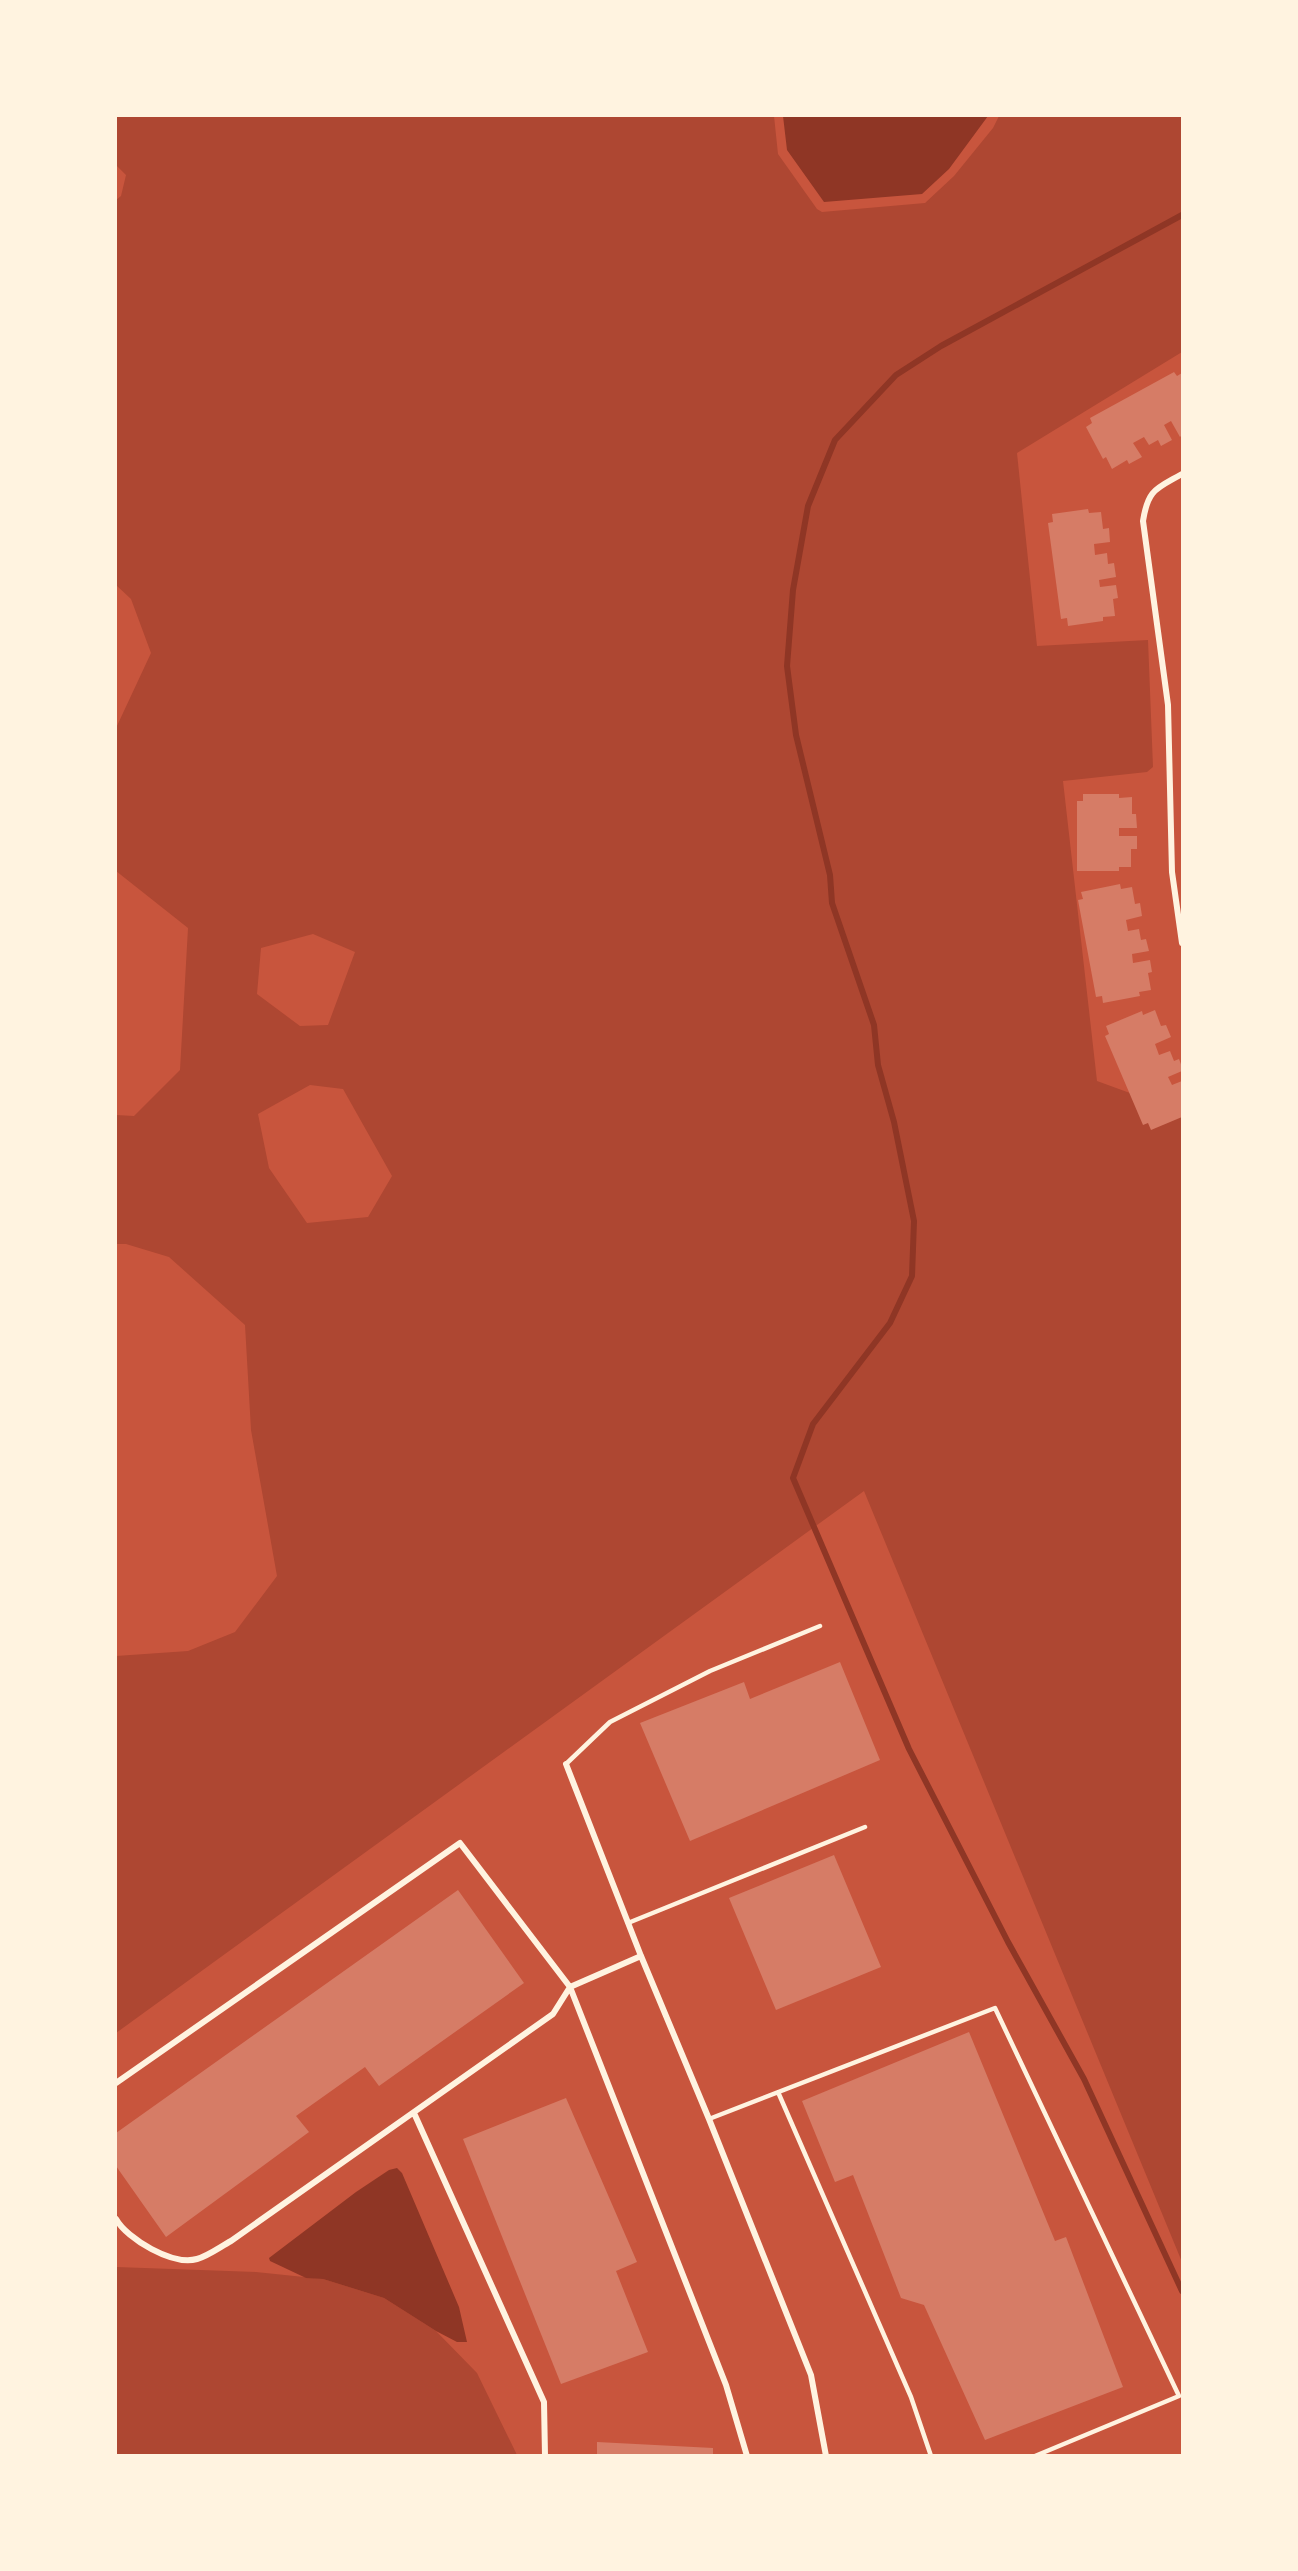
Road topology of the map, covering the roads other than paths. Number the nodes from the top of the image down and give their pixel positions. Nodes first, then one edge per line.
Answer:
1 (1182, 474) edge
2 (1182, 943) edge
3 (820, 1626) dead end
4 (566, 1764) joint
5 (865, 1827) dead end
6 (628, 1923) junction
7 (641, 1956) junction
8 (570, 1987) junction
9 (116, 2083) edge
10 (778, 2092) junction
11 (414, 2113) junction
12 (709, 2119) junction
13 (116, 2219) edge
14 (118, 2229) edge
15 (1181, 2395) edge
16 (545, 2456) edge
17 (747, 2456) edge
18 (826, 2456) edge
19 (931, 2456) edge
20 (1035, 2456) edge

1 - 2 street
3 - 4 lane
4 - 6 street
5 - 6 lane
6 - 7 street
7 - 8 street
7 - 12 street
8 - 9 street
8 - 11 street
8 - 17 street
10 - 12 lane
10 - 15 lane
10 - 19 lane
11 - 14 street
11 - 16 street
12 - 18 street
13 - 14 street
15 - 20 lane

